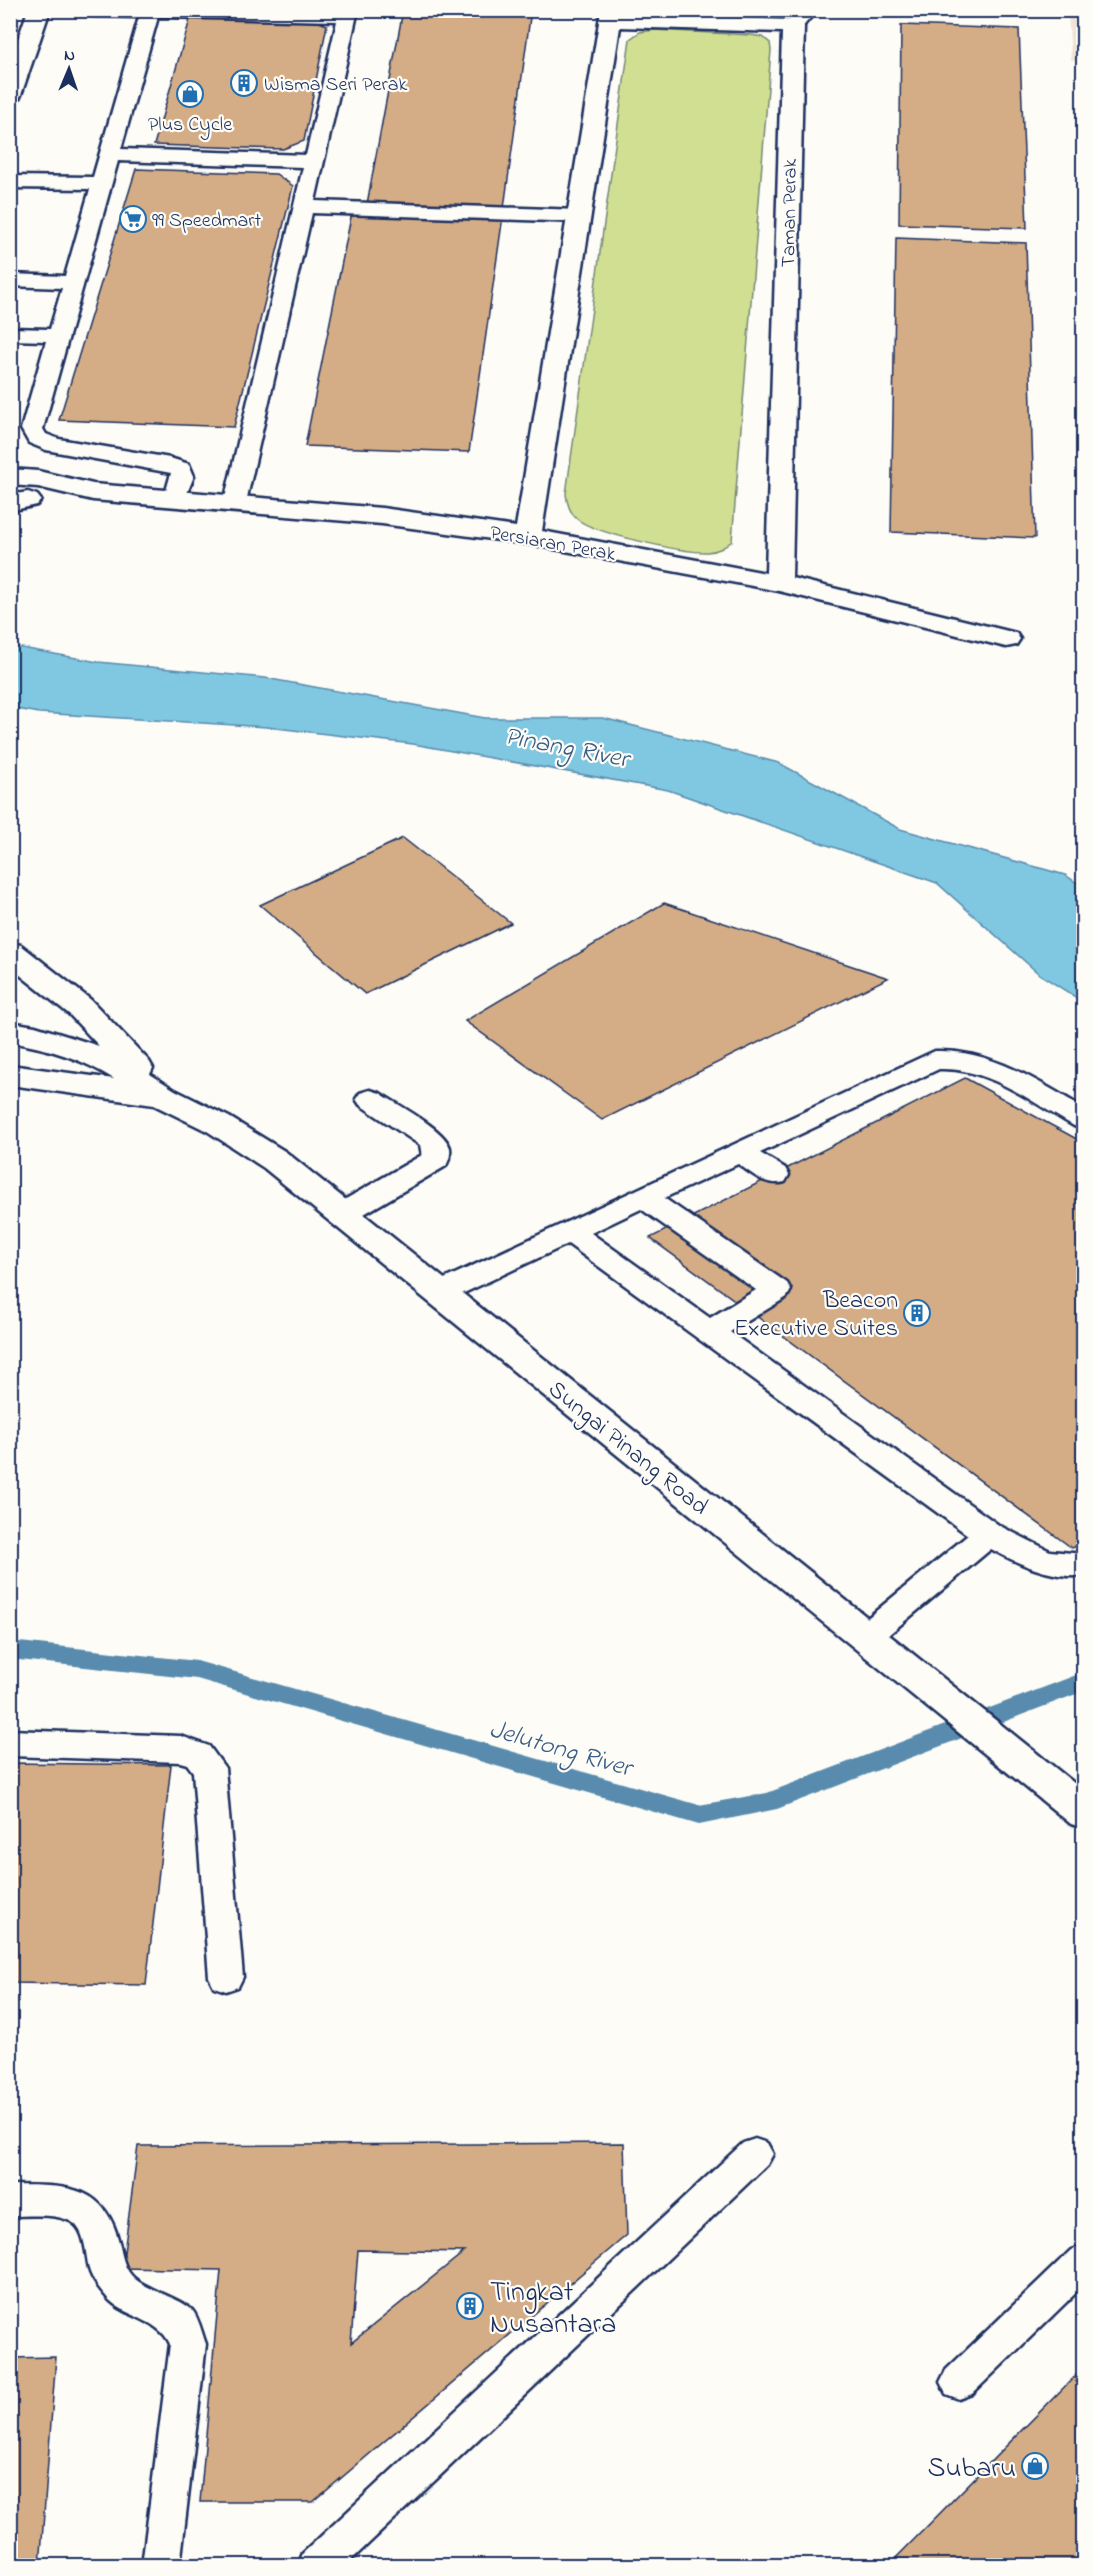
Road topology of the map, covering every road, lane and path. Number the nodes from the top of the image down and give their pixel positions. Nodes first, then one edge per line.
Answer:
1 (39, 10) edge
2 (94, 10) edge
3 (150, 12) junction
4 (348, 13) edge
5 (611, 15) edge
6 (801, 18) edge
7 (15, 66) edge
8 (10, 95) edge
9 (110, 155) junction
10 (315, 161) junction
11 (10, 182) edge
12 (102, 183) junction
13 (304, 207) junction
14 (579, 216) junction
15 (10, 280) edge
16 (74, 282) junction
17 (10, 334) edge
18 (59, 335) junction
19 (10, 477) edge
20 (93, 492) junction
21 (175, 498) junction
22 (16, 501) edge
23 (235, 502) junction
24 (528, 536) junction
25 (779, 584) junction
26 (1006, 639) dead end
27 (10, 952) edge
28 (10, 1032) edge
29 (10, 1076) edge
30 (164, 1096) junction
31 (370, 1099) dead end
32 (1083, 1120) edge
33 (739, 1152) junction
34 (775, 1175) dead end
35 (644, 1198) junction
36 (342, 1214) junction
37 (572, 1232) junction
38 (439, 1293) junction
39 (708, 1332) junction
40 (989, 1534) junction
41 (1083, 1565) edge
42 (876, 1646) junction
43 (10, 1743) edge
44 (1083, 1813) edge
45 (226, 1977) dead end
46 (755, 2154) dead end
47 (10, 2200) edge
48 (1083, 2261) edge
49 (958, 2382) dead end
50 (162, 2565) edge
51 (317, 2565) edge

1 - 7 street
2 - 3 lane
3 - 4 lane
3 - 9 lane
4 - 10 lane
5 - 6 street, Taman Perak
5 - 14 street, Taman Perak
6 - 25 street, Taman Perak
7 - 8 street
9 - 10 lane
9 - 12 lane
10 - 13 lane
11 - 12 lane
12 - 16 lane
13 - 14 lane
13 - 23 lane
14 - 24 street, Taman Perak
15 - 16 lane
16 - 18 lane
17 - 18 lane
18 - 21 lane
19 - 20 street, Persiaran Perak
20 - 21 street, Persiaran Perak
20 - 22 street, Persiaran Perak
21 - 23 street, Persiaran Perak
23 - 24 street, Persiaran Perak
24 - 25 street, Persiaran Perak
25 - 26 street, Persiaran Perak
27 - 30 street
28 - 30 street, Sungai Pinang Road
29 - 30 street, Sungai Pinang Road
30 - 36 street, Sungai Pinang Road
31 - 36 lane
32 - 33 lane
33 - 34 lane
33 - 35 lane
35 - 37 lane
35 - 39 lane
36 - 38 street, Sungai Pinang Road
37 - 38 lane
37 - 39 lane
38 - 42 street, Sungai Pinang Road
39 - 40 lane
40 - 41 lane
40 - 42 lane
42 - 44 street, Sungai Pinang Road
43 - 45 lane
46 - 51 lane
47 - 50 lane
48 - 49 lane

